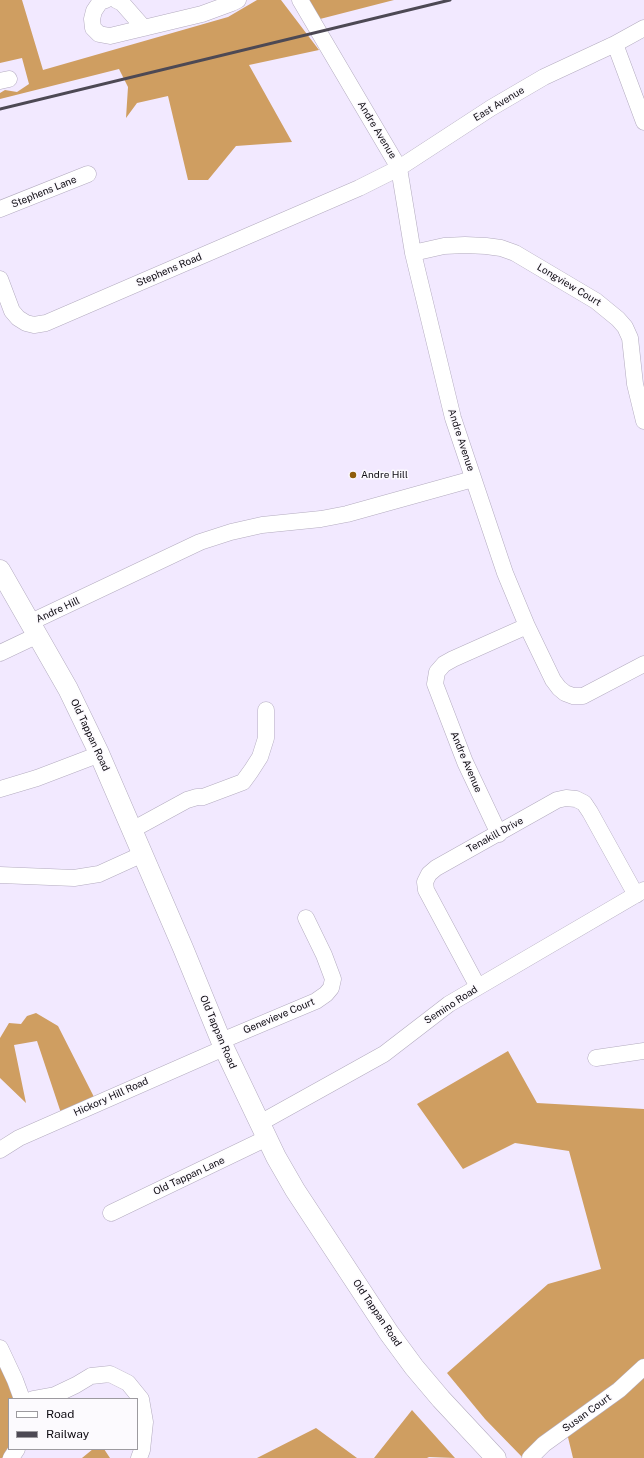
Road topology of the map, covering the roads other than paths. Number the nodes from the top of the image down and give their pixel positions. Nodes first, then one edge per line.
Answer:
1 (106, 0) edge
2 (116, 0) edge
3 (238, 0) edge
4 (300, 0) edge
5 (144, 28) junction
6 (644, 28) edge
7 (615, 44) junction
8 (644, 122) edge
9 (399, 168) junction
10 (88, 174) dead end
11 (359, 188) joint
12 (0, 209) edge
13 (413, 253) junction
14 (0, 279) edge
15 (644, 420) edge
16 (473, 480) junction
17 (0, 570) edge
18 (527, 626) junction
19 (34, 629) junction
20 (0, 653) edge
21 (644, 664) edge
22 (266, 710) dead end
23 (100, 754) junction
24 (0, 789) edge
25 (132, 830) junction
26 (499, 834) junction
27 (143, 854) junction
28 (0, 875) edge
29 (640, 892) edge
30 (306, 918) dead end
31 (478, 987) junction
32 (223, 1044) junction
33 (644, 1051) edge
34 (596, 1058) dead end
35 (264, 1131) junction
36 (0, 1150) edge
37 (111, 1213) dead end
38 (0, 1348) edge
39 (644, 1367) edge
40 (22, 1398) edge
41 (37, 1398) edge
42 (139, 1458) edge
43 (496, 1458) edge
44 (530, 1458) edge

1 - 5 street
2 - 5 street
3 - 5 street
4 - 9 street, Andre Avenue
6 - 7 street, East Avenue
7 - 8 street
7 - 9 street, East Avenue
9 - 11 street, East Avenue
9 - 13 street, Andre Avenue
10 - 12 street, Stephens Lane
11 - 14 street, Stephens Road
13 - 15 street, Longview Court
13 - 16 street, Andre Avenue
16 - 18 street, Andre Avenue
16 - 19 street, Andre Hill
17 - 19 main road, Old Tappan Road
18 - 21 street
18 - 26 street, Andre Avenue
19 - 20 street, Andre Hill
19 - 23 main road, Old Tappan Road
22 - 25 street
23 - 24 street
23 - 25 main road, Old Tappan Road
25 - 27 main road, Old Tappan Road
26 - 29 street, Tenakill Drive
26 - 31 street, Tenakill Drive
27 - 28 street
27 - 32 main road, Old Tappan Road
29 - 31 street, Semino Road
30 - 32 street, Genevieve Court
31 - 35 street, Semino Road
32 - 35 main road, Old Tappan Road
32 - 36 street, Hickory Hill Road
33 - 34 street
35 - 37 street, Old Tappan Lane
35 - 43 main road, Old Tappan Road
38 - 40 street
39 - 44 street, Susan Court
41 - 42 street

